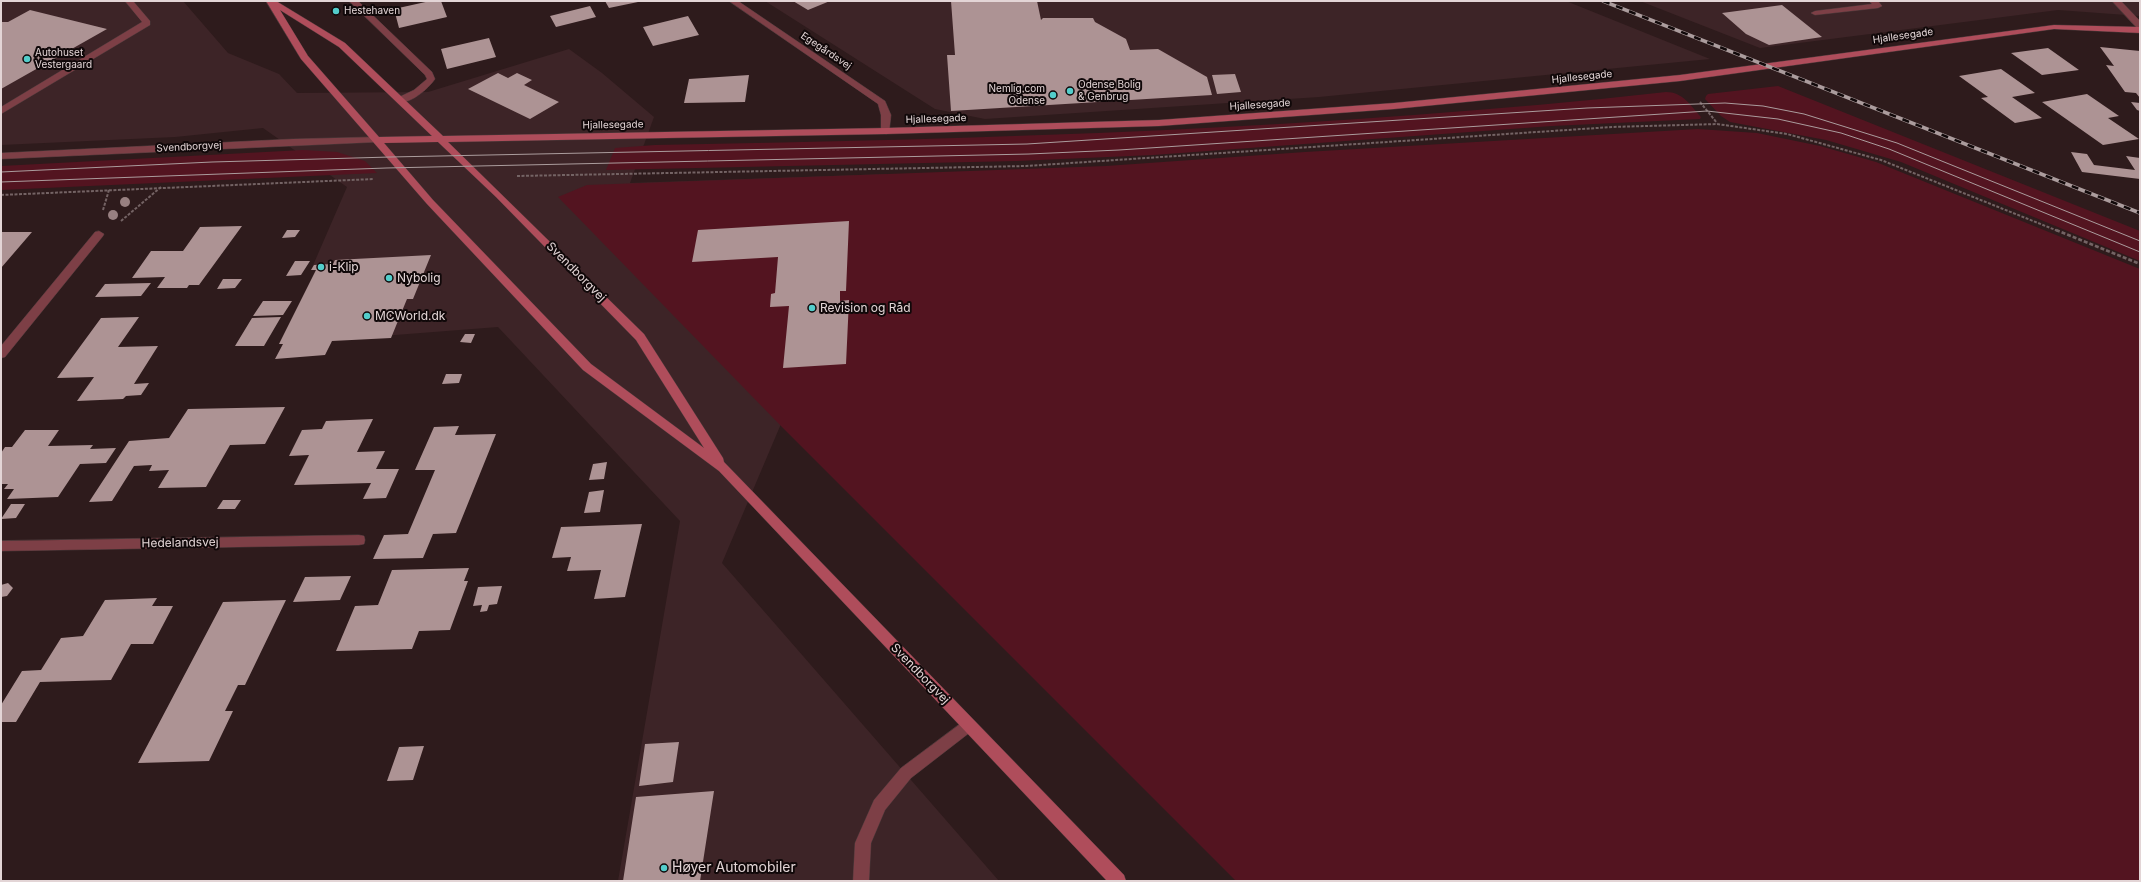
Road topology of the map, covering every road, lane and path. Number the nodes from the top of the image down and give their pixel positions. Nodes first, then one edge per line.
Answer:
1 (129, 1) edge
2 (270, 1) edge
3 (353, 1) edge
4 (733, 1) edge
5 (1873, 1) edge
6 (2116, 1) edge
7 (1815, 13) dead end
8 (2140, 26) edge
9 (2140, 30) edge
10 (400, 100) junction
11 (1, 110) edge
12 (886, 131) junction
13 (442, 139) junction
14 (376, 140) junction
15 (1, 156) edge
16 (480, 177) junction
17 (409, 179) junction
18 (161, 187) junction
19 (1, 195) edge
20 (99, 234) joint
21 (2140, 264) edge
22 (1, 354) edge
23 (723, 468) junction
24 (359, 540) dead end
25 (1, 546) edge
26 (968, 725) junction
27 (861, 881) edge
28 (1118, 881) edge

1 - 11 street
2 - 10 main road, Svendborgvej
2 - 14 main road, Svendborgvej
3 - 10 street
4 - 12 street, Egegårdsvej
5 - 7 street
6 - 8 street
9 - 12 main road, Hjallesegade
10 - 13 main road, Svendborgvej
12 - 13 main road, Hjallesegade
13 - 14 main road, Hjallesegade
13 - 16 main road, Svendborgvej
14 - 15 street, Svendborgvej
14 - 17 main road, Svendborgvej
16 - 21 path
16 - 23 main road, Svendborgvej
17 - 18 path
17 - 23 main road, Svendborgvej
18 - 19 path
18 - 20 path
20 - 22 street
23 - 26 main road, Svendborgvej
24 - 25 street, Hedelandsvej
26 - 27 street
26 - 28 main road, Svendborgvej

